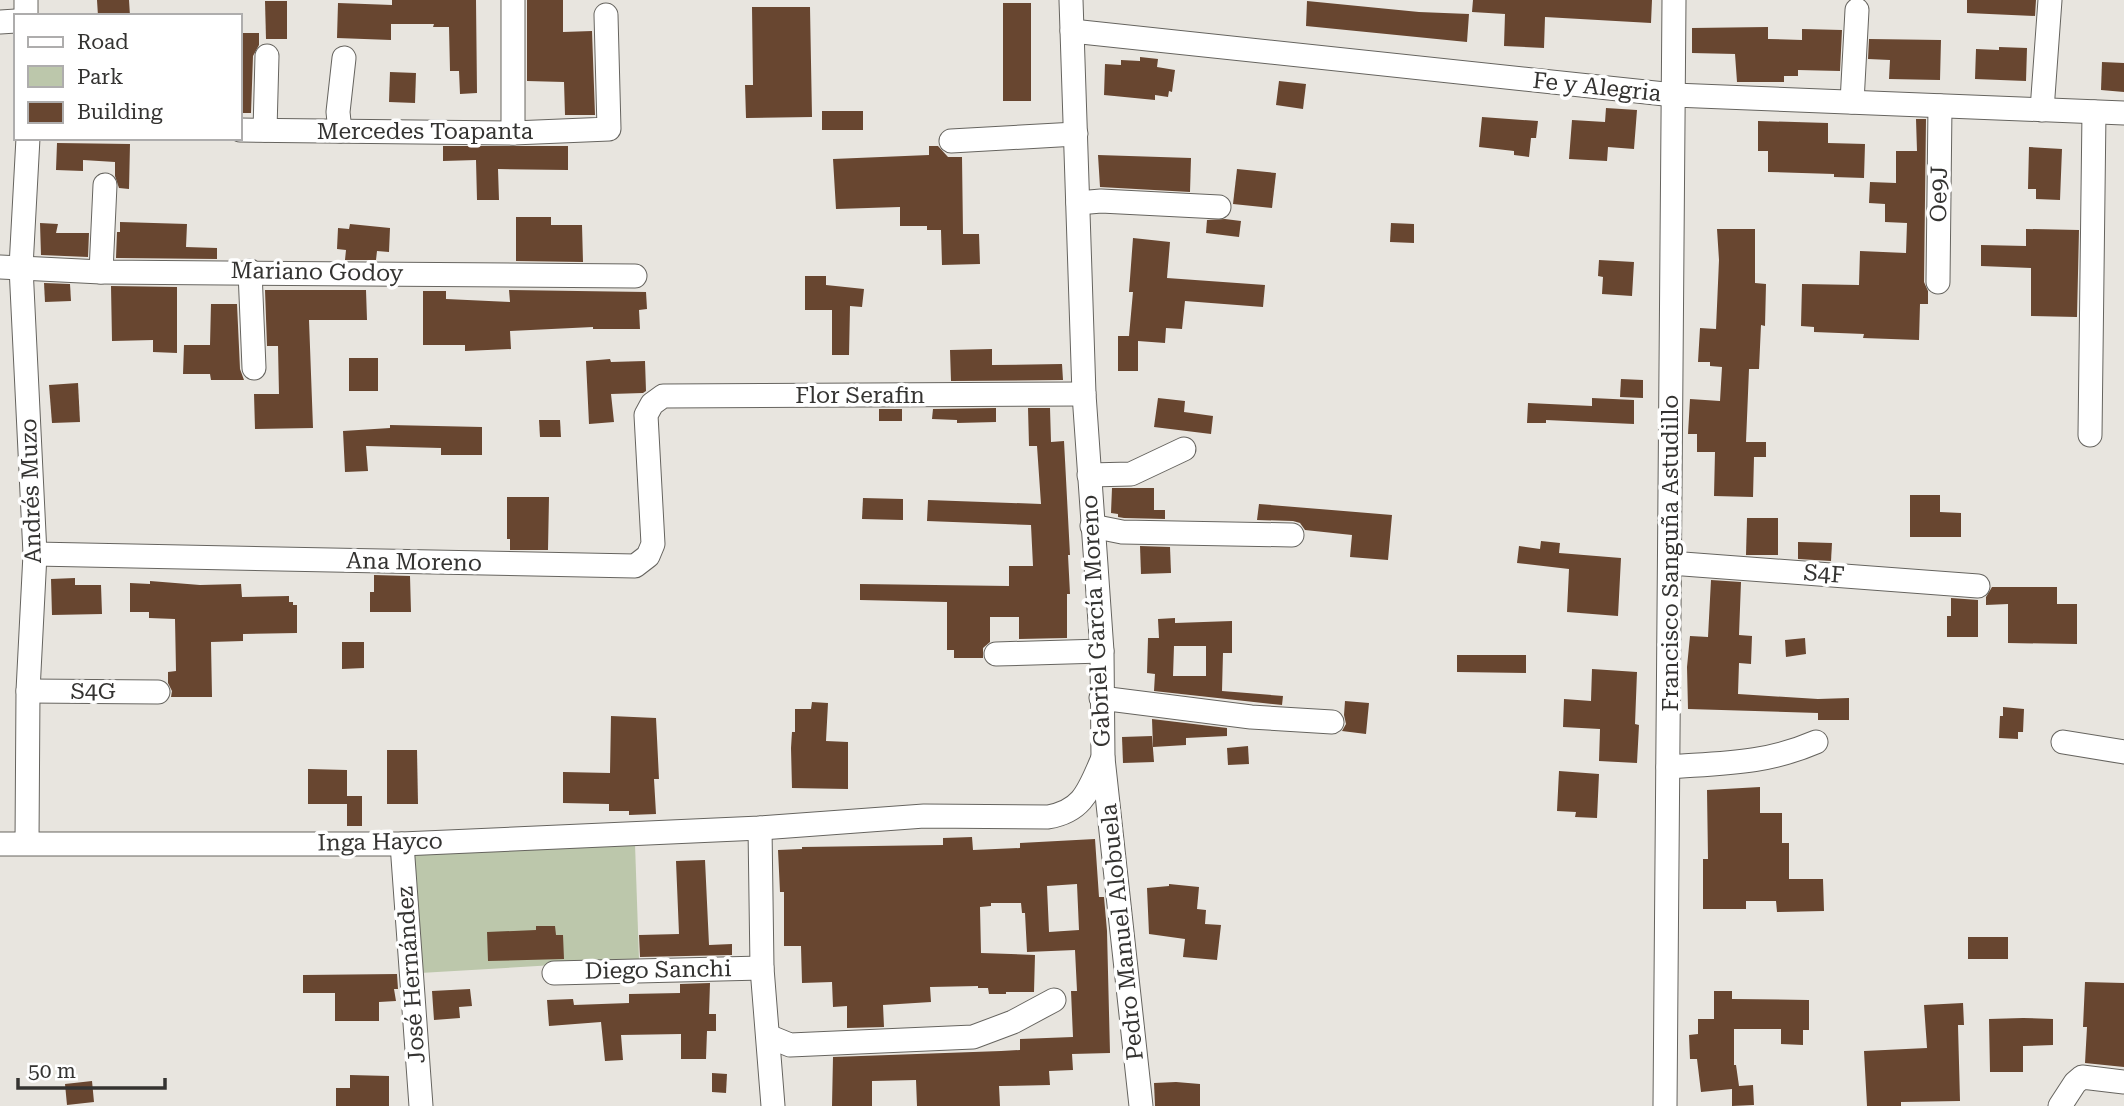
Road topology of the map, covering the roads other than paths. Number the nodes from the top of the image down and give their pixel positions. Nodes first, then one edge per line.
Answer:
1 (513, 0) edge
2 (1071, 0) edge
3 (1674, 0) edge
4 (2050, 0) edge
5 (1857, 10) dead end
6 (606, 15) dead end
7 (1072, 31) junction
8 (267, 56) dead end
9 (344, 58) dead end
10 (1674, 95) junction
11 (1853, 102) junction
12 (1940, 106) junction
13 (2042, 110) junction
14 (2094, 112) junction
15 (2124, 113) edge
16 (242, 130) edge
17 (265, 130) junction
18 (340, 131) junction
19 (513, 133) junction
20 (1076, 134) junction
21 (28, 140) edge
22 (951, 141) dead end
23 (105, 185) dead end
24 (1078, 203) junction
25 (1219, 207) dead end
26 (11, 267) edge
27 (250, 271) junction
28 (101, 272) junction
29 (635, 276) dead end
30 (1938, 282) dead end
31 (254, 368) dead end
32 (1084, 394) junction
33 (646, 415) joint
34 (2090, 435) dead end
35 (1184, 449) dead end
36 (1088, 475) junction
37 (1092, 526) junction
38 (1293, 535) dead end
39 (34, 554) junction
40 (1670, 563) junction
41 (1978, 586) dead end
42 (1102, 651) junction
43 (996, 654) dead end
44 (28, 691) junction
45 (158, 692) dead end
46 (1101, 698) junction
47 (1332, 722) dead end
48 (1816, 742) dead end
49 (2063, 742) dead end
50 (2124, 751) edge
51 (1102, 758) junction
52 (1668, 767) junction
53 (760, 828) junction
54 (27, 843) junction
55 (0, 844) edge
56 (402, 844) junction
57 (762, 968) junction
58 (554, 973) dead end
59 (1054, 999) dead end
60 (768, 1036) junction
61 (2124, 1082) edge
62 (421, 1106) edge
63 (773, 1106) edge
64 (1141, 1106) edge
65 (1665, 1106) edge
66 (2060, 1106) edge

1 - 19 street
2 - 7 street, Gabriel García Moreno
3 - 10 street, Francisco Sanguña Astudillo
4 - 13 street
5 - 11 street
6 - 19 street, Mercedes Toapanta
7 - 10 street, Fe y Alegria
7 - 20 street, Gabriel García Moreno
8 - 17 street
9 - 18 street
10 - 11 street, Fe y Alegria
10 - 40 street, Francisco Sanguña Astudillo
11 - 12 street, Fe y Alegria
12 - 13 street, Fe y Alegria
12 - 30 street, Oe9J
13 - 14 street, Fe y Alegria
14 - 15 street, Fe y Alegria
14 - 34 street
16 - 17 street, Mercedes Toapanta
17 - 18 street, Mercedes Toapanta
18 - 19 street, Mercedes Toapanta
20 - 22 street
20 - 24 street, Gabriel García Moreno
21 - 26 street, Andrés Muzo
23 - 28 street
24 - 25 street
24 - 32 street, Gabriel García Moreno
26 - 28 street, Mariano Godoy
26 - 39 street, Andrés Muzo
27 - 28 street, Mariano Godoy
27 - 29 street, Mariano Godoy
27 - 31 street
32 - 33 street, Flor Serafin
32 - 36 street, Gabriel García Moreno
33 - 39 street, Ana Moreno
35 - 36 street
36 - 37 street, Gabriel García Moreno
37 - 38 street
37 - 42 street, Gabriel García Moreno
39 - 44 street, Andrés Muzo
40 - 41 street, S4F
40 - 52 street, Francisco Sanguña Astudillo
42 - 43 street
42 - 46 street, Gabriel García Moreno
44 - 45 street, S4G
44 - 54 street, Andrés Muzo
46 - 47 street
46 - 51 street, Gabriel García Moreno
48 - 52 street
49 - 50 street
51 - 53 street, Gabriel García Moreno
51 - 64 street, Pedro Manuel Alobuela
52 - 65 street, Francisco Sanguña Astudillo
53 - 56 street, Inga Hayco
53 - 57 street
54 - 55 street, Inga Hayco
54 - 56 street, Inga Hayco
56 - 62 street, José Hernández
57 - 58 street, Diego Sanchi
57 - 60 street
59 - 60 street
60 - 63 street
61 - 66 street

